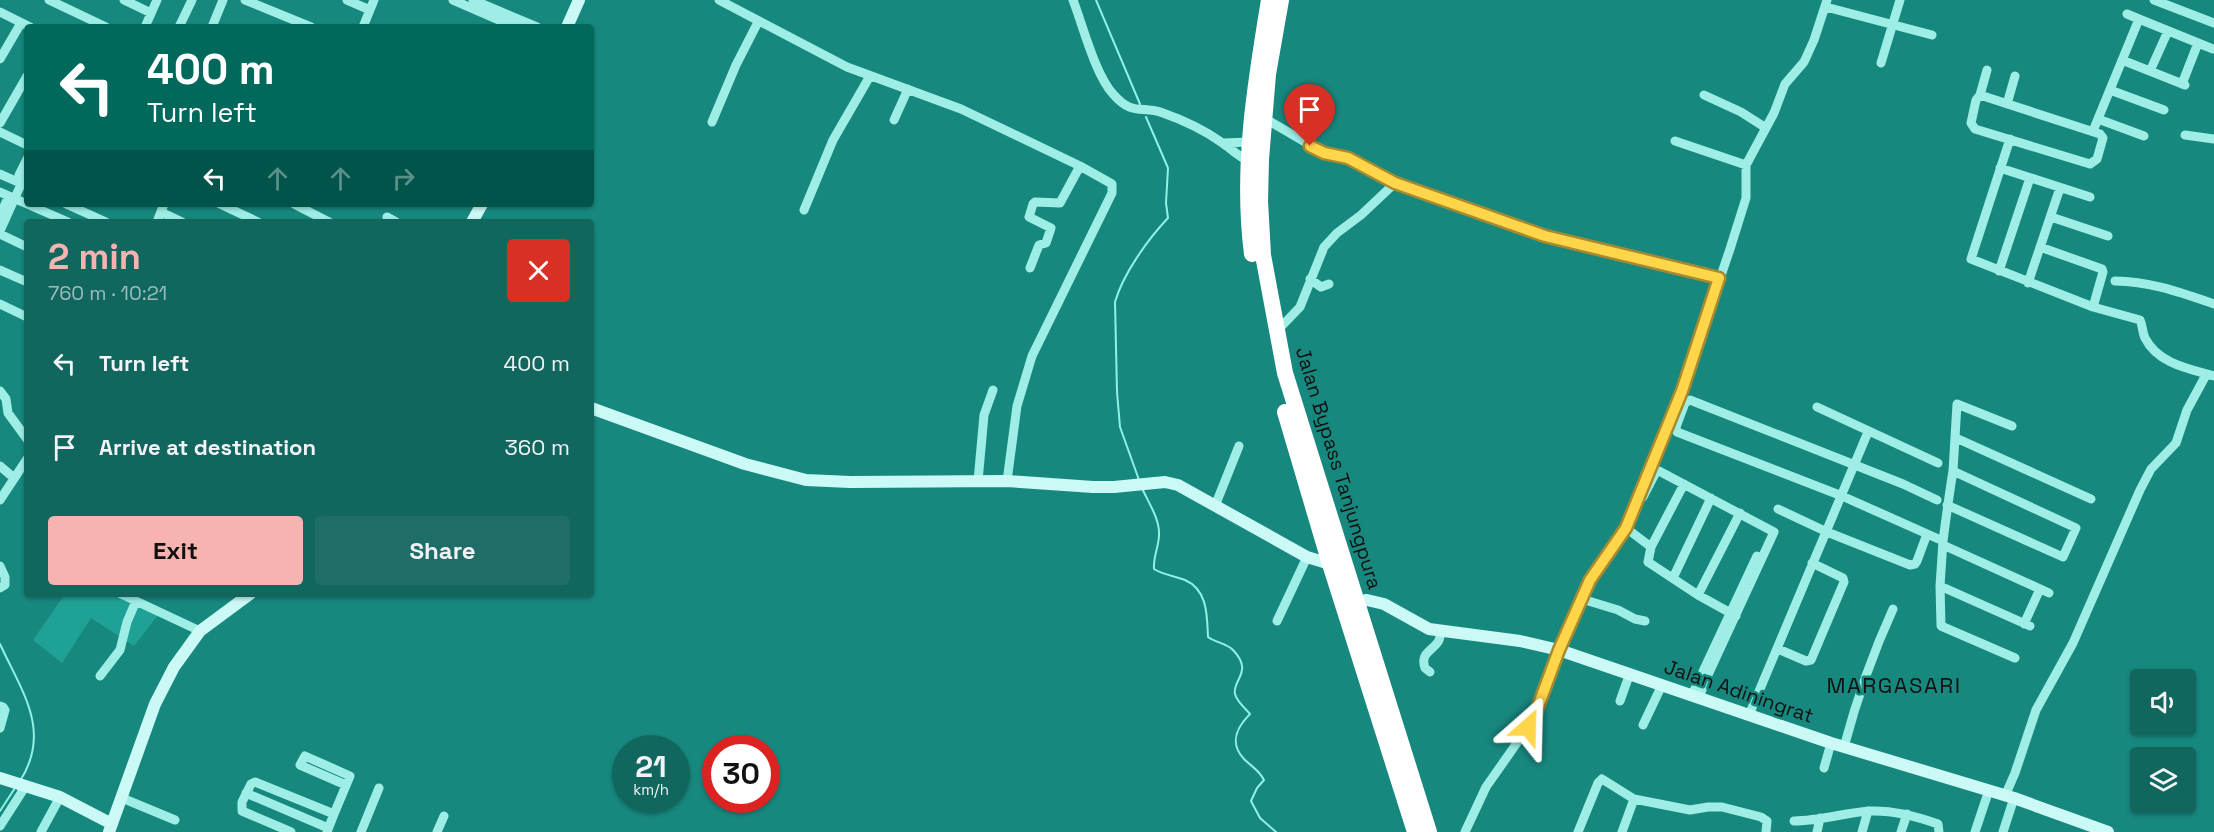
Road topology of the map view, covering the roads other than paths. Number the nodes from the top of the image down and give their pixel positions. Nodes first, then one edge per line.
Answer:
1 (49, 0) edge
2 (124, 0) edge
3 (157, 0) edge
4 (192, 0) edge
5 (223, 0) edge
6 (245, 0) edge
7 (346, 0) edge
8 (374, 0) edge
9 (453, 0) edge
10 (473, 0) edge
11 (579, 0) edge
12 (719, 0) edge
13 (1073, 0) edge
14 (1269, 0) edge
15 (1281, 0) edge
16 (1900, 0) edge
17 (2154, 0) edge
18 (1826, 3) edge
19 (370, 10) junction
20 (0, 12) edge
21 (151, 13) junction
22 (2127, 14) dead end
23 (2139, 20) junction
24 (758, 22) junction
25 (2214, 23) edge
26 (24, 24) edge
27 (100, 24) edge
28 (146, 24) edge
29 (181, 24) edge
30 (213, 24) edge
31 (303, 24) edge
32 (364, 24) edge
33 (508, 24) edge
34 (530, 24) edge
35 (568, 24) edge
36 (1892, 25) junction
37 (24, 28) edge
38 (2168, 31) junction
39 (1932, 35) dead end
40 (2198, 43) junction
41 (2213, 49) edge
42 (0, 59) edge
43 (2122, 60) junction
44 (1881, 63) dead end
45 (1987, 70) dead end
46 (2150, 71) junction
47 (870, 76) junction
48 (2015, 76) dead end
49 (24, 81) edge
50 (908, 89) junction
51 (2110, 90) junction
52 (1704, 94) dead end
53 (1980, 95) junction
54 (2007, 104) junction
55 (2164, 110) dead end
56 (1264, 118) junction
57 (2098, 119) junction
58 (894, 120) dead end
59 (712, 122) dead end
60 (0, 123) edge
61 (1766, 128) junction
62 (2093, 131) junction
63 (0, 132) edge
64 (2185, 135) dead end
65 (2144, 136) dead end
66 (2010, 139) junction
67 (2214, 139) edge
68 (1675, 141) dead end
69 (1250, 142) junction
70 (1223, 143) junction
71 (24, 144) edge
72 (1248, 161) junction
73 (1746, 165) junction
74 (1080, 166) junction
75 (2000, 168) junction
76 (0, 174) edge
77 (2030, 178) junction
78 (1395, 183) junction
79 (21, 184) edge
80 (2060, 188) junction
81 (8, 195) edge
82 (2090, 197) dead end
83 (24, 203) edge
84 (34, 207) edge
85 (73, 207) edge
86 (162, 207) edge
87 (226, 207) edge
88 (300, 207) edge
89 (804, 210) dead end
90 (0, 215) edge
91 (2051, 216) junction
92 (387, 217) dead end
93 (61, 219) edge
94 (99, 219) edge
95 (178, 219) edge
96 (252, 219) edge
97 (323, 219) edge
98 (391, 219) edge
99 (0, 233) edge
100 (2108, 236) dead end
101 (24, 245) edge
102 (2040, 247) junction
103 (1030, 268) dead end
104 (0, 270) edge
105 (1999, 271) junction
106 (1719, 278) junction
107 (1310, 279) junction
108 (2115, 280) dead end
109 (24, 281) edge
110 (2028, 283) junction
111 (1329, 284) dead end
112 (0, 304) edge
113 (2214, 304) edge
114 (2093, 307) junction
115 (24, 315) edge
116 (1277, 331) junction
117 (2210, 376) edge
118 (993, 390) dead end
119 (0, 391) edge
120 (1817, 407) dead end
121 (594, 409) edge
122 (4, 415) edge
123 (2012, 426) dead end
124 (1868, 432) junction
125 (24, 436) edge
126 (1956, 438) junction
127 (1239, 446) dead end
128 (24, 463) edge
129 (1938, 463) dead end
130 (1854, 464) junction
131 (0, 466) edge
132 (1953, 471) junction
133 (14, 478) junction
134 (978, 481) junction
135 (1007, 481) junction
136 (1684, 484) junction
137 (1842, 496) junction
138 (1711, 498) junction
139 (2091, 499) dead end
140 (0, 500) edge
141 (1937, 500) dead end
142 (1947, 505) junction
143 (1215, 506) junction
144 (1778, 509) dead end
145 (1740, 513) junction
146 (1627, 529) junction
147 (1827, 532) junction
148 (1927, 534) junction
149 (1943, 543) junction
150 (1651, 547) junction
151 (1307, 557) junction
152 (1812, 563) junction
153 (1330, 564) junction
154 (0, 566) edge
155 (1673, 578) junction
156 (1940, 586) junction
157 (0, 588) edge
158 (1698, 596) junction
159 (127, 597) edge
160 (246, 597) edge
161 (1582, 599) junction
162 (136, 601) junction
163 (1357, 602) junction
164 (1893, 609) dead end
165 (1733, 614) junction
166 (1277, 621) dead end
167 (1645, 621) dead end
168 (200, 630) junction
169 (1442, 632) junction
170 (1778, 649) junction
171 (1559, 650) junction
172 (2015, 658) dead end
173 (1430, 672) dead end
174 (1630, 673) junction
175 (100, 676) dead end
176 (1662, 685) junction
177 (1695, 696) junction
178 (1620, 701) dead end
179 (0, 706) edge
180 (1749, 715) junction
181 (1643, 725) dead end
182 (0, 728) edge
183 (1831, 743) junction
184 (1844, 747) junction
185 (1824, 768) dead end
186 (0, 778) edge
187 (20, 785) junction
188 (346, 785) junction
189 (379, 788) dead end
190 (1989, 790) junction
191 (246, 793) junction
192 (60, 797) junction
193 (2009, 797) junction
194 (122, 798) junction
195 (1634, 798) junction
196 (1868, 812) junction
197 (334, 814) junction
198 (1907, 814) junction
199 (444, 816) dead end
200 (1820, 818) junction
201 (175, 820) dead end
202 (1794, 821) dead end
203 (1808, 821) junction
204 (0, 826) edge
205 (2080, 827) edge
206 (111, 828) edge
207 (327, 830) edge
208 (40, 832) edge
209 (291, 832) edge
210 (361, 832) edge
211 (437, 832) edge
212 (1415, 832) edge
213 (1429, 832) edge
214 (1465, 832) edge
215 (1578, 832) edge
216 (1622, 832) edge
217 (1766, 832) edge
218 (1805, 832) edge
219 (1817, 832) edge
220 (1862, 832) edge
221 (1901, 832) edge
222 (1939, 832) edge
223 (1976, 832) edge
224 (2003, 832) edge
225 (2108, 832) edge

1 - 27 street
2 - 21 street
3 - 21 street
4 - 29 street
5 - 30 street
6 - 31 street
7 - 19 street
8 - 19 street
9 - 33 street
10 - 34 street
11 - 35 street
12 - 24 street
13 - 70 street
14 - 69 highway, Jalan Bypass Tanjungpura
15 - 56 highway, Jalan Bypass Tanjungpura
16 - 36 street
17 - 25 street
18 - 36 street
18 - 61 street
19 - 32 street
20 - 26 street
21 - 28 street
22 - 23 street
23 - 38 street
23 - 43 street
24 - 47 street
24 - 59 street
36 - 39 street
36 - 44 street
37 - 42 street
38 - 40 street
38 - 46 street
40 - 41 street
40 - 46 street
43 - 46 street
43 - 51 street
45 - 53 street
47 - 50 street
47 - 89 street
48 - 54 street
49 - 60 street
50 - 58 street
50 - 74 street
51 - 55 street
51 - 57 street
52 - 61 street
53 - 54 street
53 - 66 street
54 - 62 street
56 - 78 street
56 - 116 highway, Jalan Bypass Tanjungpura
57 - 62 street
57 - 65 street
61 - 73 street
62 - 66 street
63 - 71 street
64 - 67 street
66 - 75 street
68 - 73 street
69 - 70 street
69 - 72 highway, Jalan Bypass Tanjungpura
70 - 72 street
72 - 153 highway, Jalan Bypass Tanjungpura
73 - 106 street
74 - 103 street
74 - 135 street
75 - 77 street
75 - 105 street
76 - 79 street
77 - 80 street
77 - 105 street
78 - 106 street
78 - 107 street
79 - 81 street
80 - 82 street
80 - 91 street
81 - 83 street
81 - 90 street
81 - 99 street
84 - 93 street
85 - 94 street
86 - 95 street
87 - 96 street
88 - 97 street
91 - 100 street
91 - 102 street
92 - 98 street
99 - 101 street
102 - 110 street
102 - 114 street
104 - 109 street
105 - 110 street
106 - 146 street
107 - 111 street
107 - 116 street
108 - 113 street
110 - 114 street
112 - 115 street
114 - 117 street
116 - 163 highway, Jalan Bypass Tanjungpura
117 - 193 street
118 - 134 street
119 - 122 street
120 - 124 street
121 - 134 street
122 - 125 street
123 - 126 street
124 - 129 street
124 - 130 street
126 - 132 street
126 - 139 street
127 - 143 street
128 - 133 street
130 - 137 street
130 - 137 street
130 - 141 street
131 - 133 street
132 - 142 street
132 - 142 street
133 - 140 street
134 - 135 street
135 - 143 street
136 - 138 street
136 - 146 street
136 - 150 street
137 - 147 street
137 - 148 street
138 - 145 street
138 - 155 street
142 - 149 street
143 - 151 street
144 - 147 street
145 - 158 street
145 - 165 street
146 - 150 street
146 - 161 street
147 - 148 street
147 - 152 street
148 - 149 street
149 - 156 street
149 - 156 street
150 - 155 street
151 - 153 street
151 - 166 street
152 - 170 street
152 - 170 street
153 - 212 highway, Jalan Bypass Tanjungpura
154 - 157 street
155 - 158 street
156 - 172 street
158 - 165 street
159 - 162 street
160 - 168 street
161 - 167 street
161 - 171 street
162 - 168 street
162 - 175 street
163 - 169 street, Jalan Adiningrat
163 - 213 highway, Jalan Bypass Tanjungpura
164 - 184 street
165 - 177 street
168 - 194 street
169 - 171 street, Jalan Adiningrat
169 - 173 street
170 - 180 street
171 - 174 street, Jalan Adiningrat
171 - 214 street
174 - 176 street, Jalan Adiningrat
174 - 178 street
176 - 177 street, Jalan Adiningrat
176 - 181 street
177 - 180 street, Jalan Adiningrat
179 - 182 street
180 - 183 street, Jalan Adiningrat
183 - 184 street, Jalan Adiningrat
183 - 185 street
184 - 190 street, Jalan Adiningrat
186 - 187 street
187 - 192 street
187 - 204 street
188 - 188 street
188 - 197 street
189 - 210 street
190 - 193 street, Jalan Adiningrat
190 - 223 street
191 - 197 street
191 - 207 street
191 - 209 street
192 - 206 street
192 - 208 street
193 - 205 street, Jalan Adiningrat
193 - 224 street
194 - 201 street
194 - 206 street
195 - 215 street
195 - 216 street
195 - 217 street
196 - 198 street
196 - 200 street
196 - 220 street
197 - 207 street
198 - 221 street
198 - 222 street
199 - 211 street
200 - 203 street
200 - 219 street
202 - 203 street
203 - 218 street
205 - 225 street, Jalan Adiningrat

